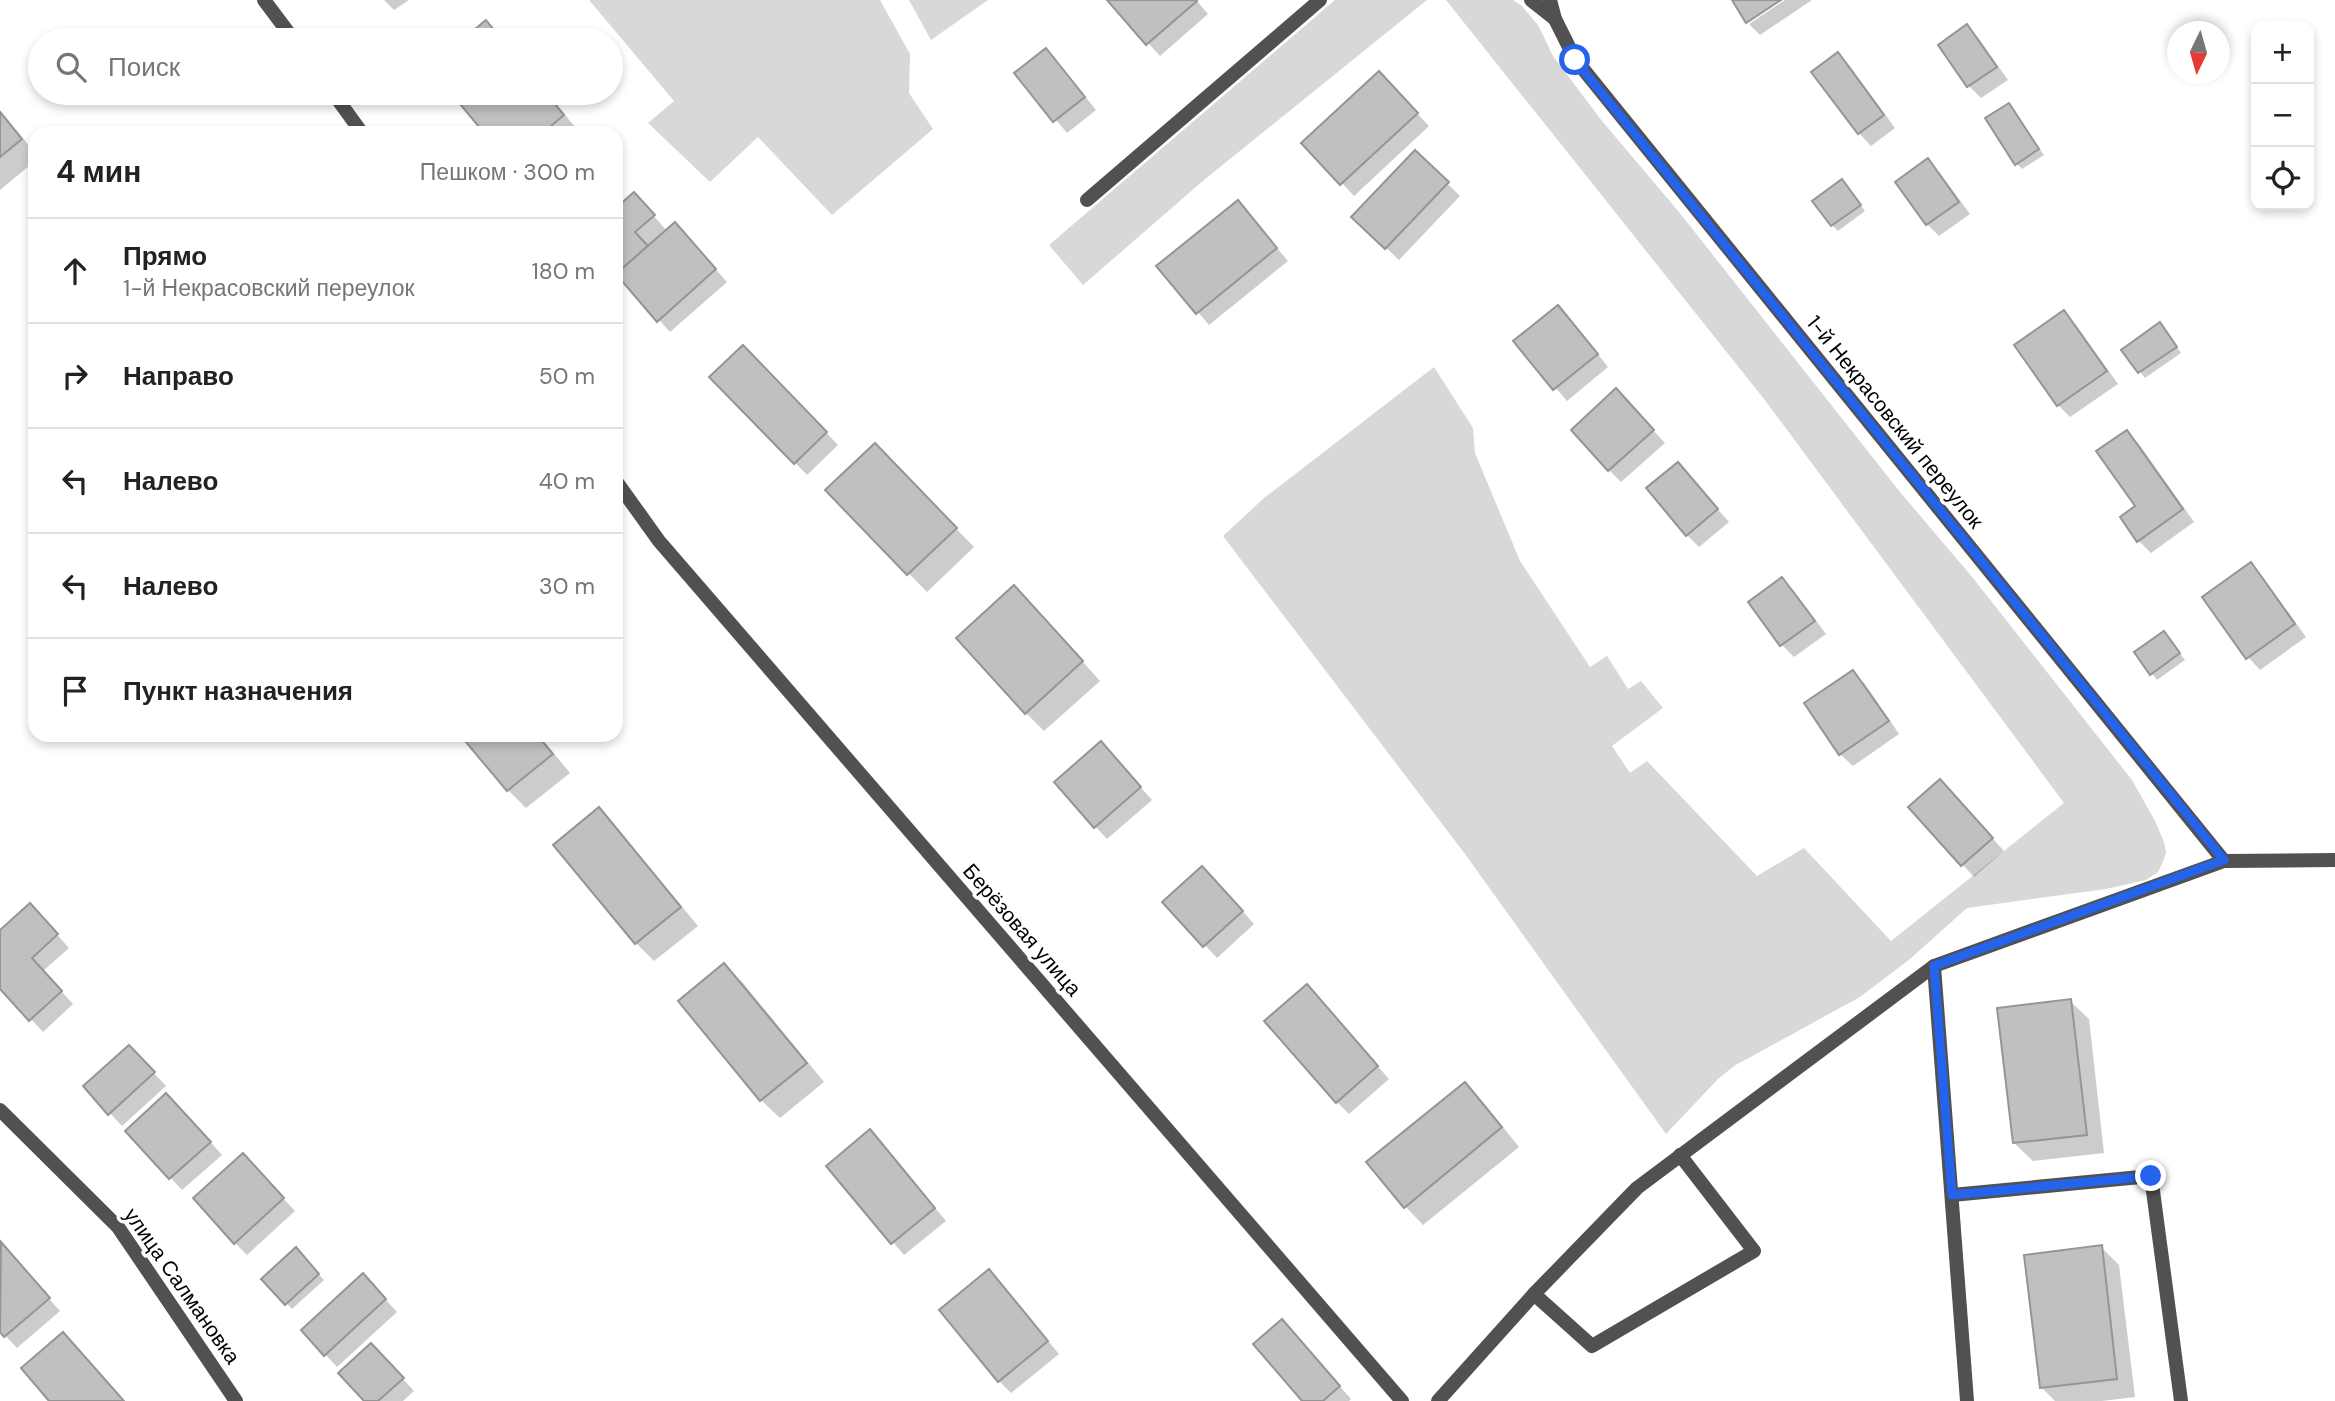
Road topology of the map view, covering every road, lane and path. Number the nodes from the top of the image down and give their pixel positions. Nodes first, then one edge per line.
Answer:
1 (264, 0) edge
2 (1320, 0) edge
3 (1531, 0) edge
4 (1550, 0) edge
5 (1555, 19) junction
6 (285, 28) edge
7 (342, 105) edge
8 (357, 126) edge
9 (1087, 200) dead end
10 (623, 490) edge
11 (2224, 860) junction
12 (2335, 860) edge
13 (1934, 966) junction
14 (0, 1110) edge
15 (1680, 1155) junction
16 (1952, 1195) junction
17 (1534, 1294) junction
18 (236, 1401) edge
19 (1402, 1401) edge
20 (1438, 1401) edge
21 (1967, 1401) edge
22 (2180, 1401) edge

1 - 6 street
2 - 9 street
3 - 5 street
4 - 5 street, 1-й Некрасовский переулок
5 - 11 street, 1-й Некрасовский переулок
7 - 8 street
10 - 19 street, Берёзовая улица
11 - 12 street
11 - 13 street
13 - 15 street
13 - 16 street
14 - 18 street, улица Салмановка
15 - 17 street
15 - 17 street
16 - 21 street
16 - 22 street
17 - 20 street

